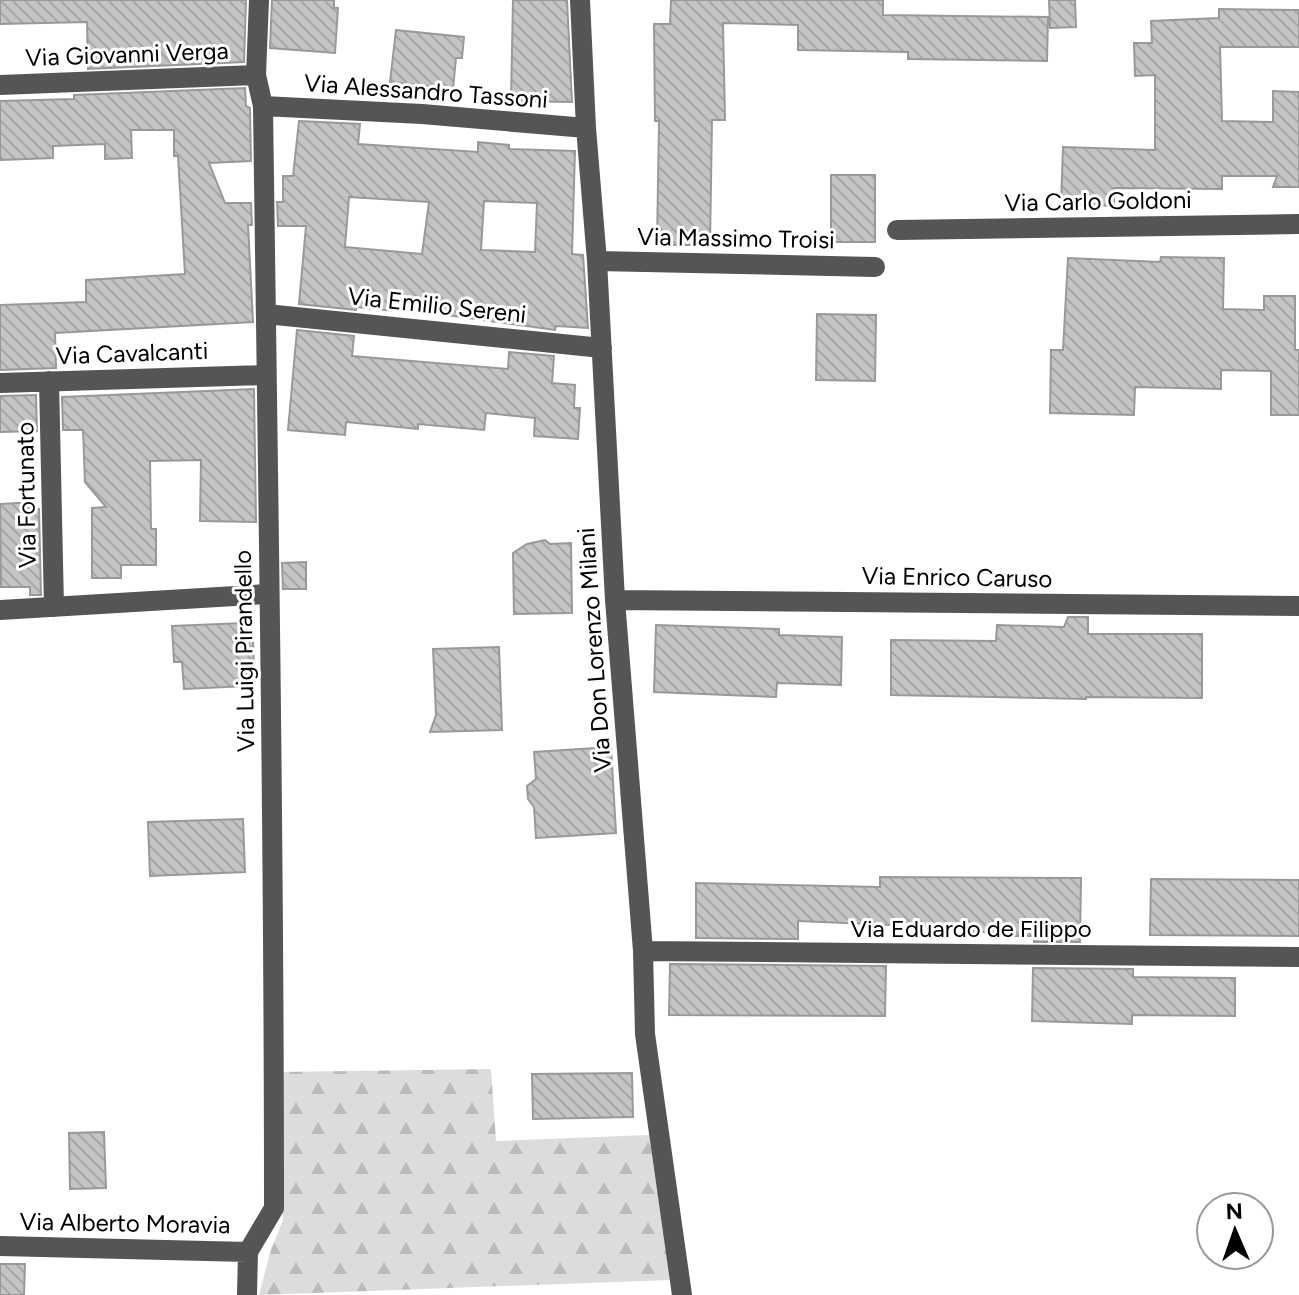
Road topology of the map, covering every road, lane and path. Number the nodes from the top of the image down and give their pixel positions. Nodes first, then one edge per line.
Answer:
1 (259, 0) edge
2 (580, 0) edge
3 (256, 75) junction
4 (0, 85) edge
5 (263, 106) junction
6 (586, 128) junction
7 (1299, 224) edge
8 (897, 230) dead end
9 (597, 261) junction
10 (875, 267) dead end
11 (266, 314) junction
12 (602, 348) junction
13 (266, 375) junction
14 (49, 381) junction
15 (0, 383) edge
16 (268, 594) junction
17 (615, 600) junction
18 (1299, 606) edge
19 (54, 607) junction
20 (0, 610) edge
21 (643, 951) junction
22 (1299, 957) edge
23 (0, 1246) edge
24 (248, 1252) junction
25 (247, 1295) edge
26 (682, 1295) edge

1 - 3 street, Via Luigi Pirandello
2 - 6 street, Via Don Lorenzo Milani
3 - 4 street, Via Giovanni Verga
3 - 5 street, Via Luigi Pirandello
5 - 6 street, Via Alessandro Tassoni
5 - 11 street, Via Luigi Pirandello
6 - 9 street, Via Don Lorenzo Milani
7 - 8 street, Via Carlo Goldoni
9 - 10 street, Via Massimo Troisi
9 - 12 street, Via Don Lorenzo Milani
11 - 12 street, Via Emilio Sereni
11 - 13 street, Via Luigi Pirandello
12 - 17 street, Via Don Lorenzo Milani
13 - 14 street, Via Cavalcanti
13 - 16 street, Via Luigi Pirandello
14 - 15 street, Via Cavalcanti
14 - 19 street, Via Fortunato
16 - 19 street
16 - 24 street, Via Luigi Pirandello
17 - 18 street, Via Enrico Caruso
17 - 21 street, Via Don Lorenzo Milani
19 - 20 street
21 - 22 street, Via Eduardo de Filippo
21 - 26 street, Via Don Lorenzo Milani
23 - 24 street, Via Alberto Moravia
24 - 25 street, Via Luigi Pirandello

